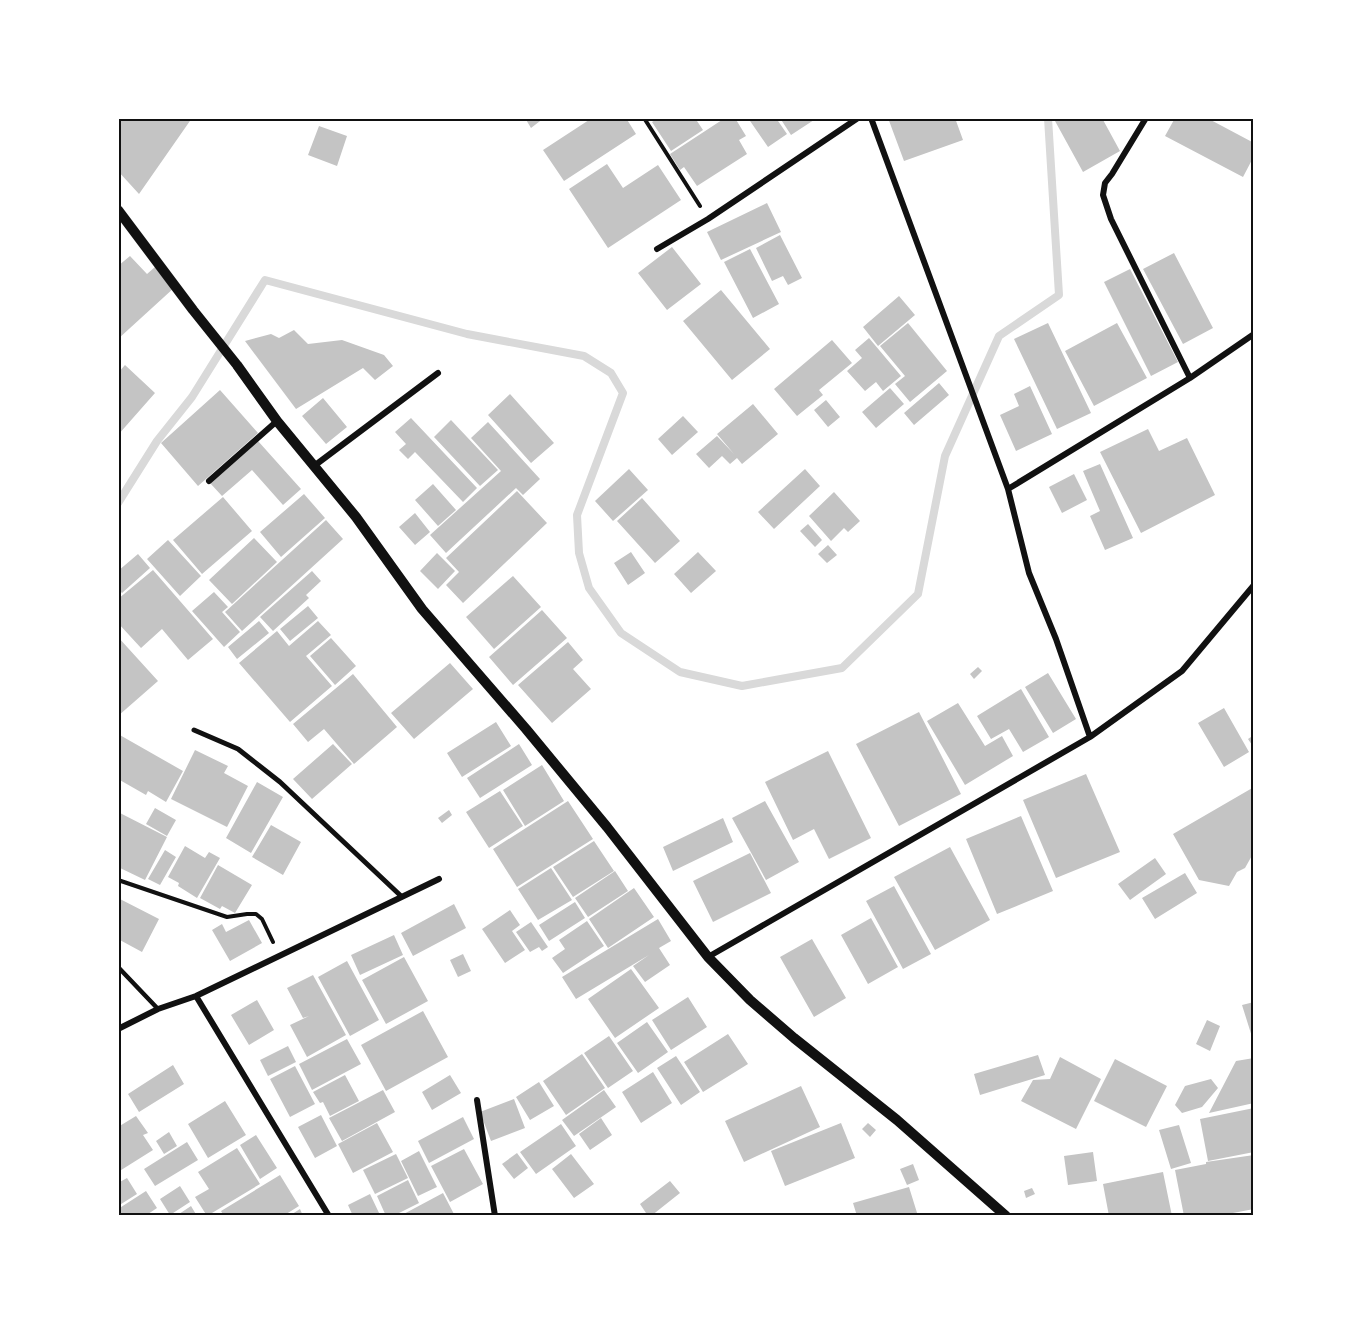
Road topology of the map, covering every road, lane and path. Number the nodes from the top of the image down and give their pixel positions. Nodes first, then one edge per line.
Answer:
1 (644, 118) edge
2 (858, 118) edge
3 (871, 118) edge
4 (1146, 118) edge
5 (118, 210) edge
6 (708, 219) junction
7 (657, 249) dead end
8 (1254, 334) edge
9 (438, 373) dead end
10 (1190, 378) junction
11 (277, 421) junction
12 (314, 466) junction
13 (209, 481) dead end
14 (1008, 489) junction
15 (1254, 585) edge
16 (194, 730) dead end
17 (1090, 737) junction
18 (439, 879) dead end
19 (118, 880) edge
20 (401, 896) junction
21 (279, 956) junction
22 (708, 957) junction
23 (118, 968) edge
24 (196, 996) junction
25 (158, 1009) junction
26 (118, 1029) edge
27 (477, 1100) dead end
28 (328, 1215) edge
29 (495, 1215) edge
30 (1006, 1215) edge

1 - 6 path
2 - 6 street
3 - 14 street
4 - 10 street
5 - 11 street
6 - 7 street
8 - 10 street
9 - 12 street
10 - 14 street
11 - 12 street
11 - 13 street
12 - 22 street
14 - 17 street
15 - 17 street
16 - 20 street
17 - 22 street
18 - 20 street
19 - 21 path
20 - 21 street
21 - 24 street
22 - 30 street
23 - 25 lane
24 - 25 street
24 - 28 street
25 - 26 street
27 - 29 street

